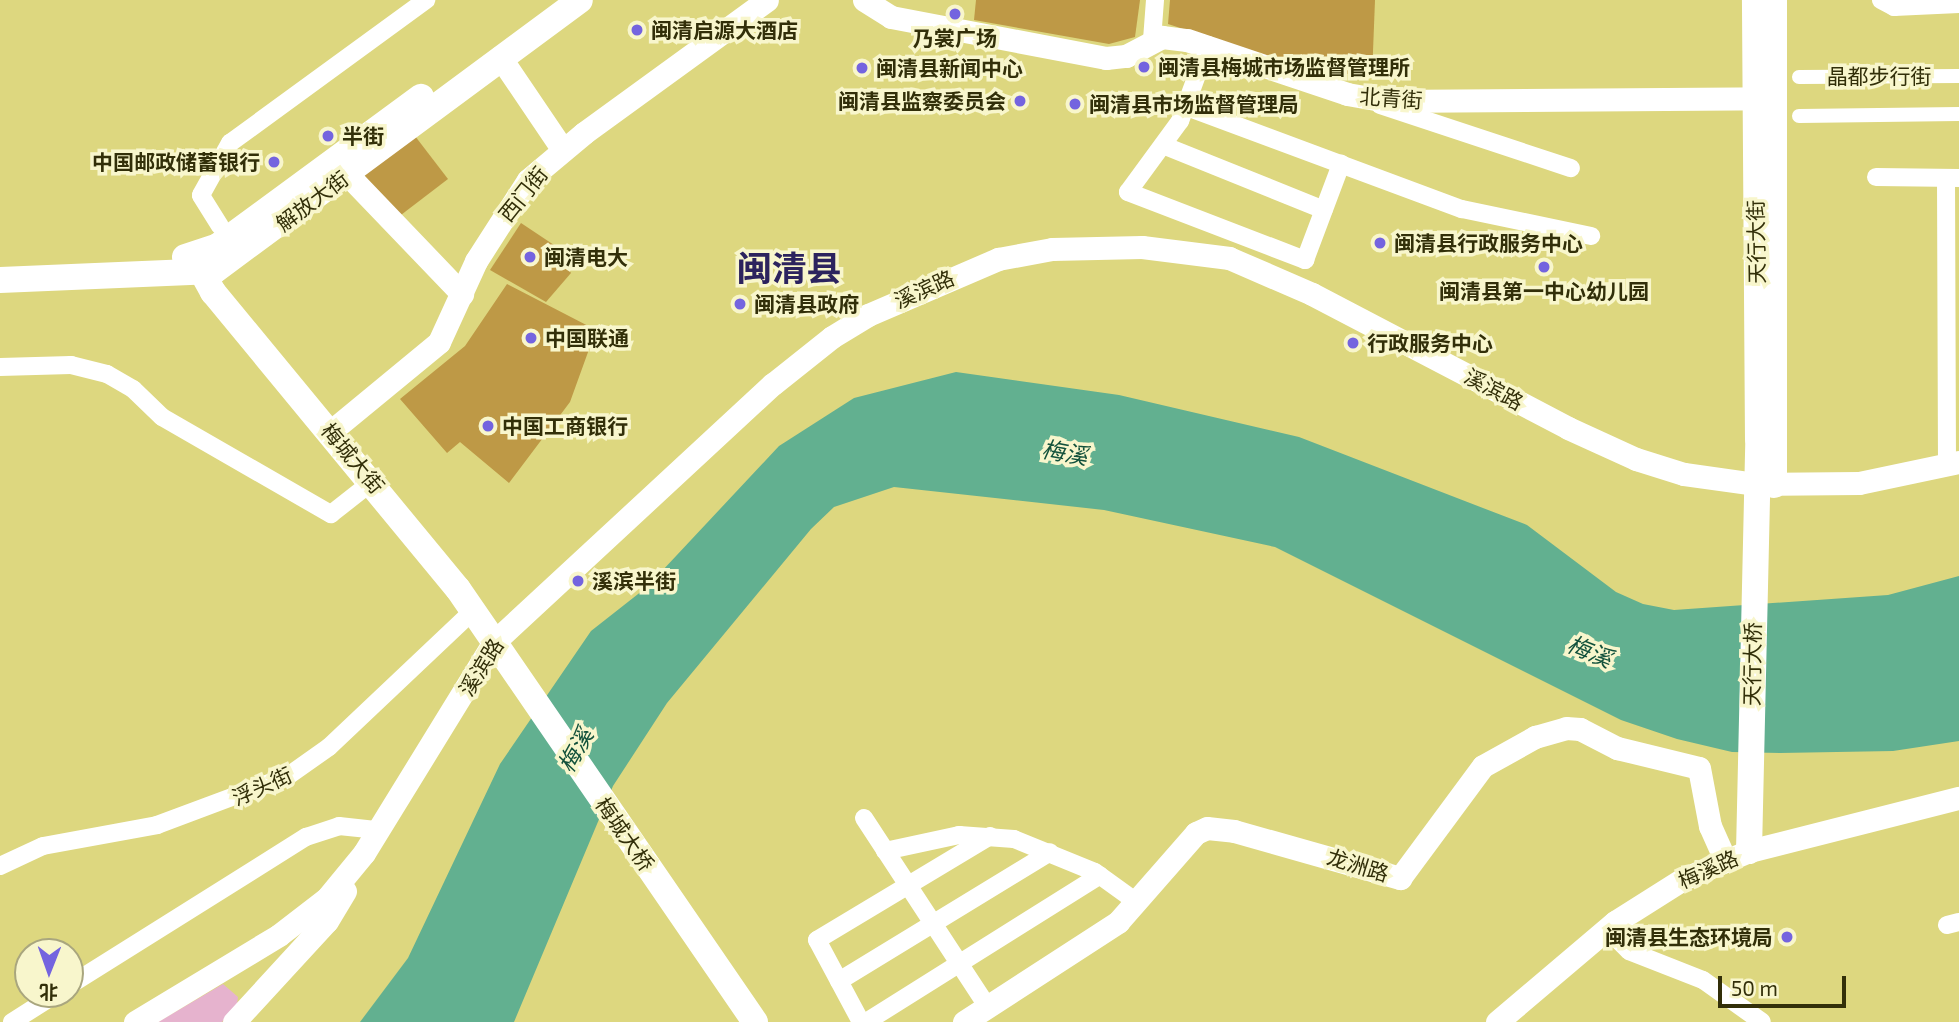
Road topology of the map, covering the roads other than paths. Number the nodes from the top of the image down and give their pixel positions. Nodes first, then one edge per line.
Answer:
1 (426, 0) edge
2 (552, 0) edge
3 (580, 0) edge
4 (767, 0) edge
5 (864, 0) edge
6 (1155, 0) edge
7 (1755, 0) edge
8 (1774, 0) edge
9 (1881, 0) edge
10 (1959, 4) edge
11 (1152, 40) junction
12 (1208, 45) junction
13 (500, 57) junction
14 (1959, 76) edge
15 (1799, 77) dead end
16 (1347, 94) junction
17 (1765, 98) junction
18 (1187, 107) junction
19 (1959, 114) edge
20 (1799, 116) dead end
21 (1165, 146) junction
22 (563, 150) junction
23 (1341, 164) junction
24 (1572, 168) dead end
25 (348, 175) junction
26 (1876, 177) dead end
27 (1953, 178) edge
28 (1324, 210) junction
29 (220, 226) dead end
30 (1591, 236) dead end
31 (201, 264) junction
32 (0, 265) edge
33 (0, 280) edge
34 (462, 294) junction
35 (1953, 303) edge
36 (0, 368) edge
37 (330, 432) junction
38 (1953, 464) edge
39 (373, 481) junction
40 (1765, 484) junction
41 (1763, 518) joint
42 (474, 610) junction
43 (501, 653) junction
44 (1959, 798) edge
45 (864, 818) dead end
46 (379, 830) junction
47 (990, 836) junction
48 (885, 851) junction
49 (1050, 852) junction
50 (364, 853) junction
51 (1745, 853) junction
52 (0, 866) edge
53 (1100, 875) junction
54 (907, 885) junction
55 (1138, 903) junction
56 (932, 923) junction
57 (1607, 929) junction
58 (958, 964) junction
59 (84, 976) edge
60 (839, 981) junction
61 (987, 1006) junction
62 (34, 1008) edge
63 (12, 1022) edge
64 (135, 1022) edge
65 (234, 1022) edge
66 (755, 1022) edge
67 (863, 1022) edge
68 (964, 1022) edge
69 (1497, 1022) edge
70 (1762, 1022) edge

1 - 29 street
2 - 31 main road, 解放大街
3 - 13 main road, 解放大街
4 - 22 street, 西门街
5 - 11 street, 北青街
6 - 11 street
7 - 17 main road, 天行大街
8 - 17 main road
9 - 10 street
11 - 12 street, 北青街
12 - 16 street, 北青街
12 - 18 street
13 - 22 street
13 - 25 main road, 解放大街
14 - 15 street, 晶都步行街
16 - 17 street, 北青街
16 - 24 street
17 - 40 main road, 天行大街
18 - 21 street
18 - 23 street
19 - 20 street, 晶都步行街
21 - 28 street
21 - 28 street
22 - 34 street, 西门街
23 - 28 street
23 - 30 street
25 - 31 main road, 解放大街
25 - 34 street
26 - 27 street
27 - 35 street
31 - 32 main road, 解放大街
31 - 33 main road, 解放大街
31 - 37 main road, 梅城大街
34 - 37 street, 西门街
35 - 38 street
36 - 39 street
37 - 39 main road, 梅城大街
38 - 40 street, 溪滨路
39 - 42 main road, 梅城大街
40 - 41 main road, 天行大街
40 - 43 street, 溪滨路
41 - 51 main road, 天行大桥
42 - 43 main road, 梅城大街
42 - 52 street, 浮头街
43 - 46 street, 溪滨路
43 - 66 main road, 梅城大桥
44 - 51 street, 梅溪路
45 - 48 street
46 - 50 street, 溪滨路
46 - 59 street
47 - 48 street
47 - 49 street
47 - 54 street
48 - 54 street
49 - 53 street
49 - 56 street
50 - 64 street, 溪滨路
50 - 65 street
51 - 55 street, 龙洲路
51 - 57 street, 梅溪路
53 - 55 street
53 - 58 street
54 - 56 street
54 - 60 street
55 - 61 street, 龙洲路
56 - 58 street
56 - 60 street
57 - 69 street, 梅溪路
57 - 70 street
58 - 61 street
58 - 67 street
60 - 67 street
61 - 68 street, 龙洲路
62 - 63 street

